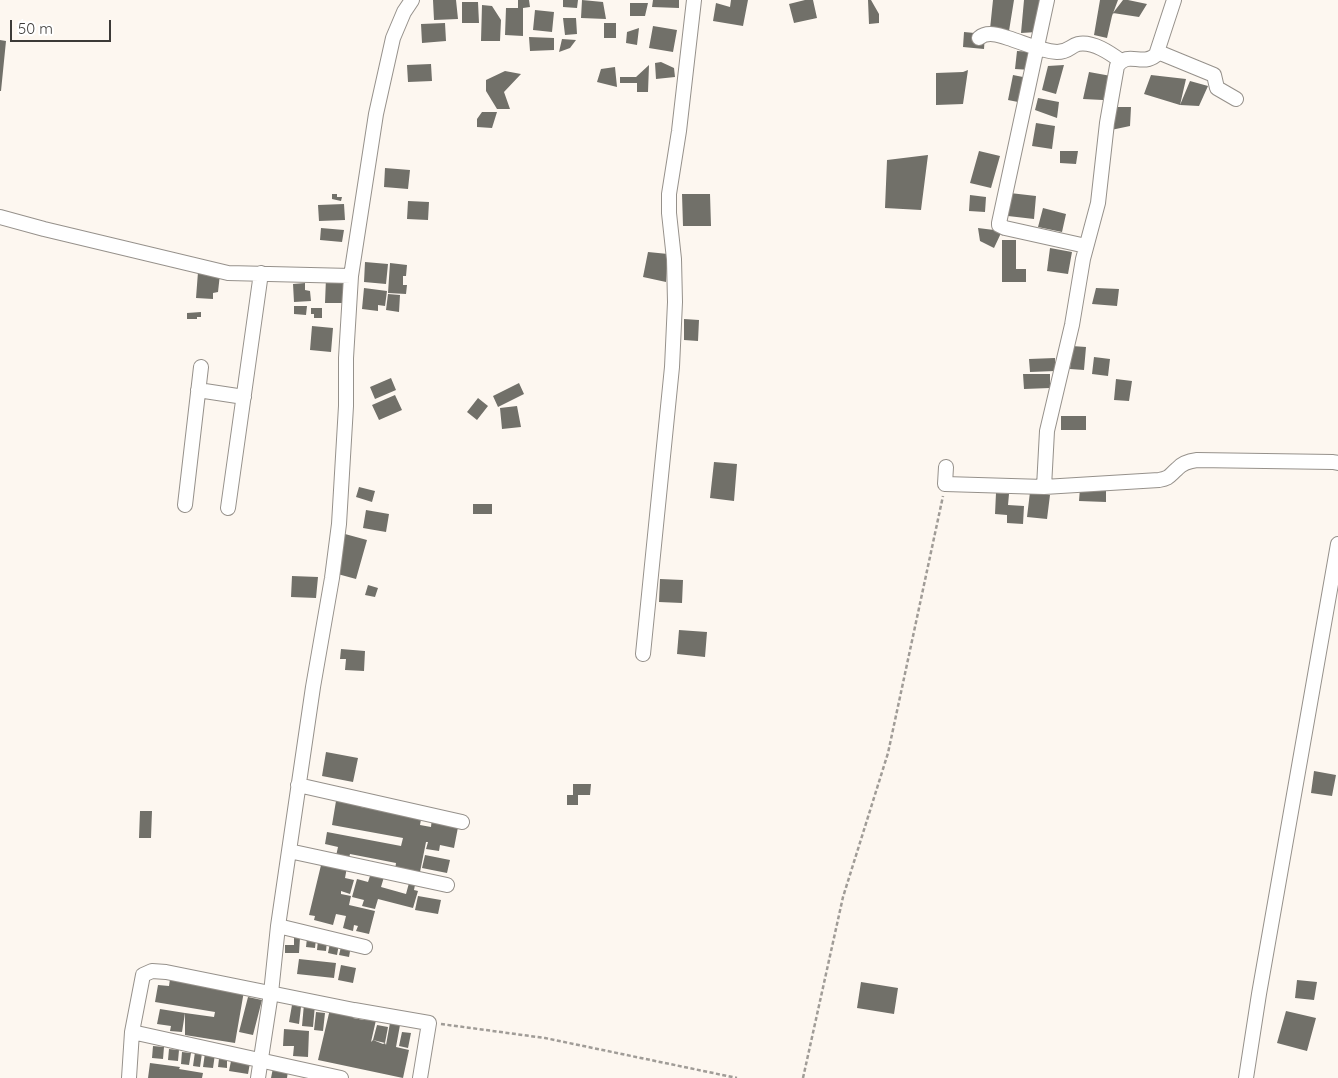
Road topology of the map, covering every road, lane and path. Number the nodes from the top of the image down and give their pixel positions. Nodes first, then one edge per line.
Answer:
1 (412, 0) edge
2 (694, 0) edge
3 (1047, 0) edge
4 (1174, 0) edge
5 (979, 38) dead end
6 (1037, 48) junction
7 (1158, 52) junction
8 (1121, 61) junction
9 (1236, 99) dead end
10 (0, 217) edge
11 (1086, 246) junction
12 (261, 273) junction
13 (351, 276) junction
14 (201, 367) dead end
15 (198, 390) junction
16 (244, 397) junction
17 (1338, 463) edge
18 (946, 467) dead end
19 (945, 484) junction
20 (1044, 487) junction
21 (185, 505) dead end
22 (228, 508) dead end
23 (1338, 544) edge
24 (643, 654) dead end
25 (298, 785) junction
26 (462, 822) dead end
27 (289, 851) junction
28 (448, 885) dead end
29 (278, 926) junction
30 (365, 947) dead end
31 (271, 993) junction
32 (430, 1023) junction
33 (132, 1032) junction
34 (262, 1060) junction
35 (129, 1078) edge
36 (258, 1078) edge
37 (341, 1078) edge
38 (420, 1078) edge
39 (737, 1078) edge
40 (803, 1078) edge
41 (1246, 1078) edge

1 - 13 street
2 - 24 street
3 - 6 street
4 - 7 street
5 - 6 street
6 - 8 street
6 - 11 street
7 - 8 street
7 - 9 street
8 - 11 street
10 - 12 street
11 - 20 street
12 - 13 street
12 - 16 street
13 - 25 street
14 - 15 street
15 - 16 street
15 - 21 street
16 - 22 street
17 - 20 street
18 - 19 street
19 - 20 street
19 - 40 path
23 - 41 street
25 - 26 street
25 - 27 street
27 - 28 street
27 - 29 street
29 - 30 street
29 - 31 street
31 - 32 street
31 - 33 street
31 - 34 street
32 - 38 street
32 - 39 path
33 - 34 street
33 - 35 street
34 - 36 street
34 - 37 street

